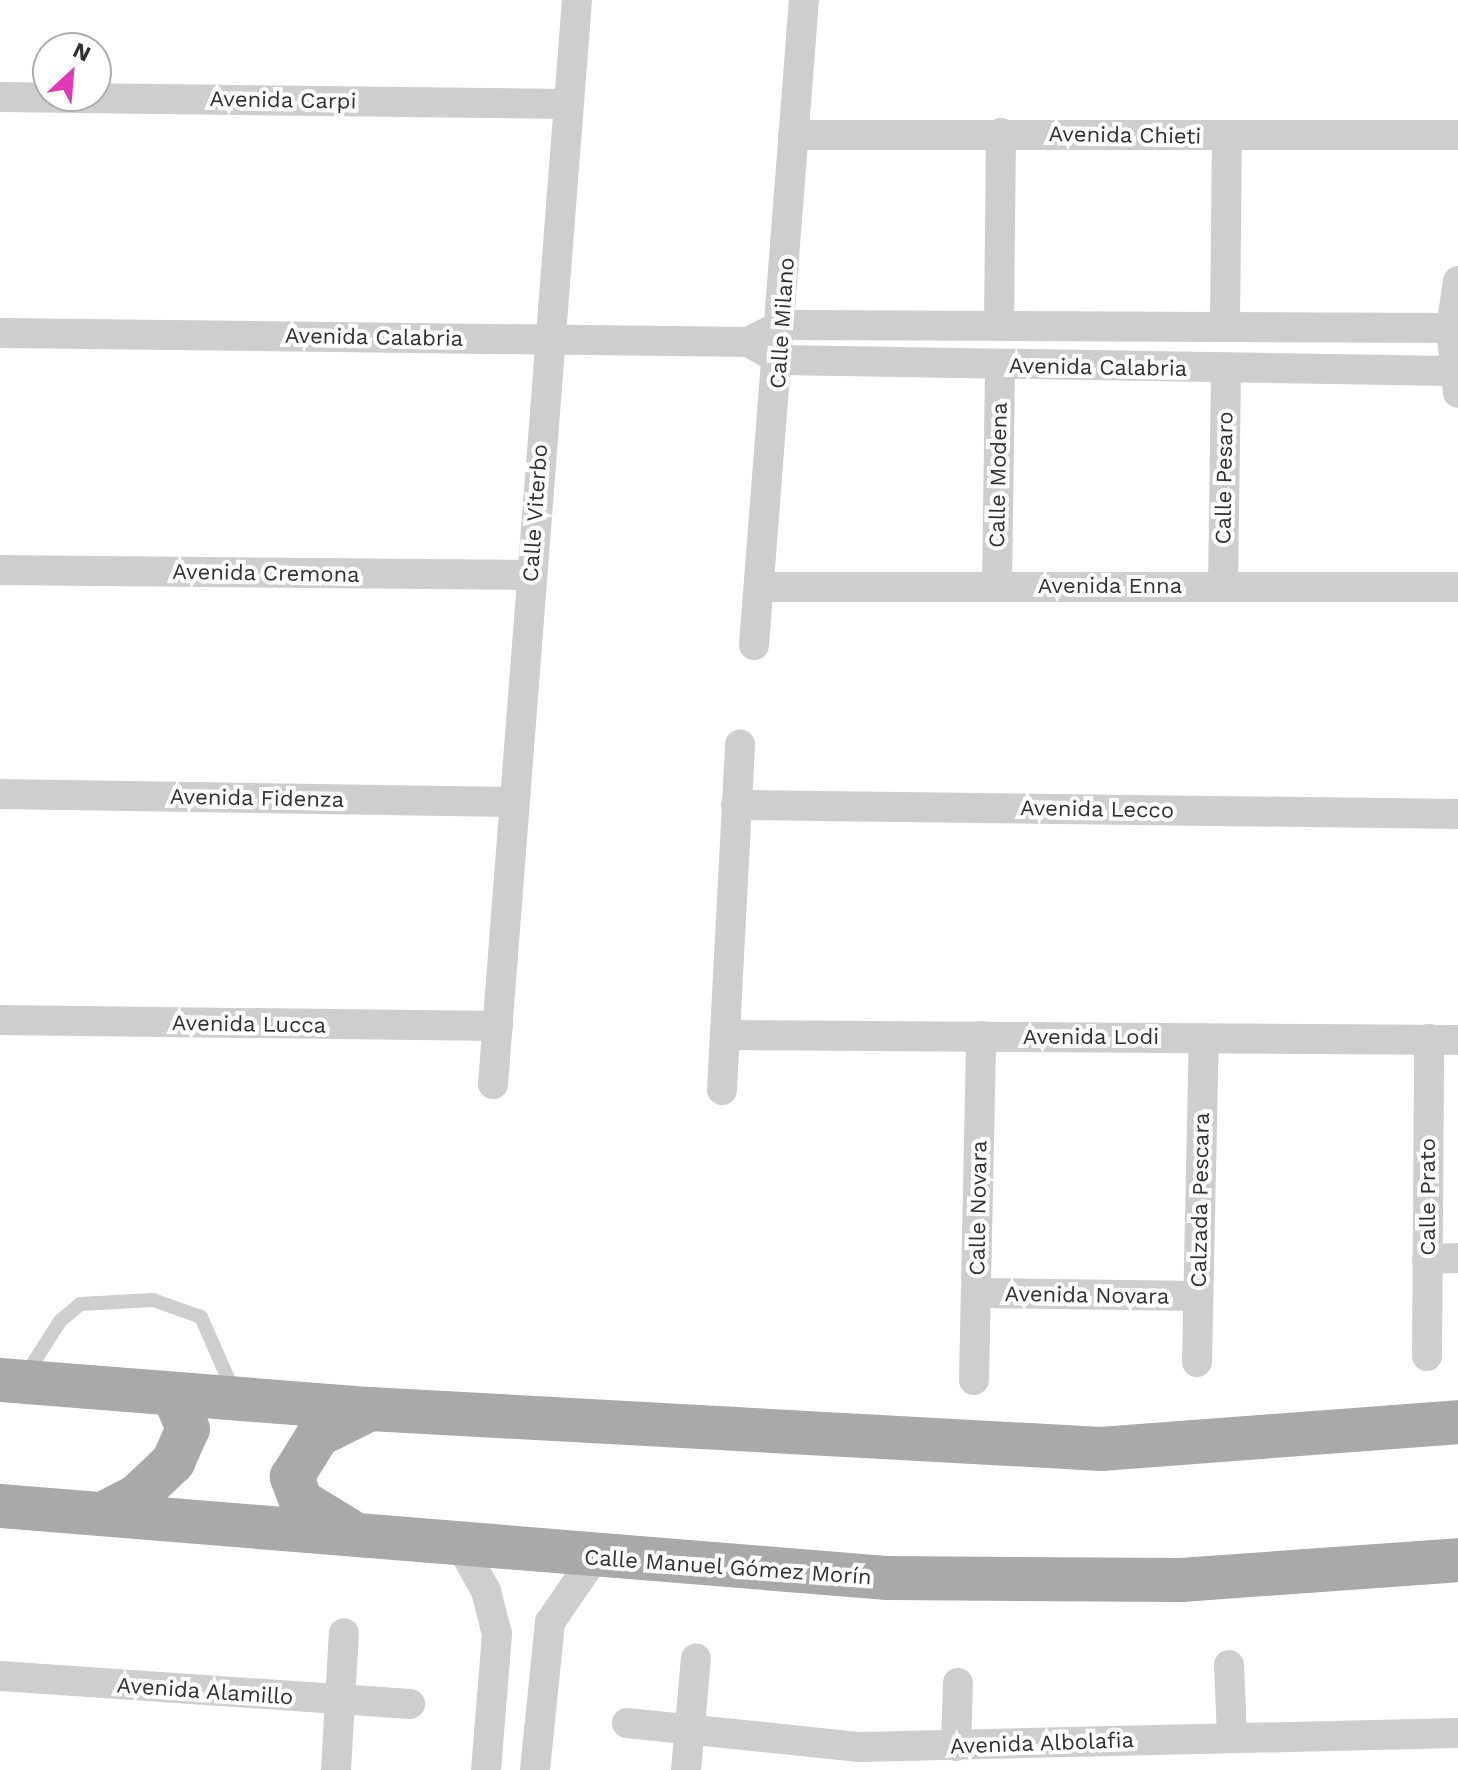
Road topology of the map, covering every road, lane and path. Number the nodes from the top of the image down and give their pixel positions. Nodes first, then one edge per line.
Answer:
1 (577, 0) edge
2 (804, 0) edge
3 (0, 97) edge
4 (567, 104) junction
5 (1001, 133) junction
6 (793, 135) junction
7 (1458, 135) edge
8 (1227, 136) junction
9 (1458, 281) edge
10 (999, 324) junction
11 (782, 325) junction
12 (1225, 325) junction
13 (1451, 328) junction
14 (0, 333) edge
15 (547, 339) junction
16 (748, 342) junction
17 (780, 360) junction
18 (1000, 364) junction
19 (1226, 370) junction
20 (1456, 382) edge
21 (0, 570) edge
22 (531, 575) junction
23 (997, 585) junction
24 (1223, 586) junction
25 (762, 587) junction
26 (1458, 587) edge
27 (754, 645) dead end
28 (740, 744) dead end
29 (0, 794) edge
30 (514, 802) junction
31 (736, 805) junction
32 (1458, 814) edge
33 (0, 1020) edge
34 (498, 1026) junction
35 (725, 1035) junction
36 (981, 1036) junction
37 (1204, 1038) junction
38 (1443, 1039) edge
39 (493, 1084) dead end
40 (722, 1090) dead end
41 (1458, 1258) edge
42 (1427, 1259) junction
43 (976, 1293) junction
44 (1198, 1296) junction
45 (1427, 1356) dead end
46 (1197, 1362) dead end
47 (974, 1380) dead end
48 (11, 1381) edge
49 (173, 1394) junction
50 (235, 1397) junction
51 (370, 1409) junction
52 (1458, 1422) edge
53 (0, 1506) edge
54 (104, 1513) junction
55 (1458, 1531) edge
56 (365, 1537) junction
57 (462, 1548) junction
58 (594, 1558) junction
59 (1458, 1560) edge
60 (1279, 1575) junction
61 (344, 1633) dead end
62 (696, 1658) dead end
63 (1229, 1665) dead end
64 (0, 1676) edge
65 (494, 1682) junction
66 (958, 1683) dead end
67 (541, 1685) junction
68 (342, 1701) junction
69 (410, 1704) dead end
70 (627, 1723) dead end
71 (690, 1730) junction
72 (1458, 1733) edge
73 (1232, 1738) junction
74 (956, 1746) junction
75 (487, 1766) edge
76 (535, 1767) edge
77 (336, 1770) edge
78 (686, 1770) edge

1 - 4 street, Calle Viterbo
2 - 6 street, Calle Milano
3 - 4 street, Avenida Carpi
4 - 15 street, Calle Viterbo
5 - 6 street, Avenida Chieti
5 - 8 street, Avenida Chieti
5 - 10 street
6 - 11 street, Calle Milano
7 - 8 street, Avenida Chieti
8 - 12 street
9 - 13 street
10 - 11 street, Avenida Calabria
10 - 12 street, Avenida Calabria
11 - 16 street, Avenida Calabria
11 - 17 street, Calle Milano
12 - 13 street, Avenida Calabria
13 - 20 street
14 - 15 street, Avenida Calabria
15 - 16 street, Avenida Calabria
15 - 22 street, Calle Viterbo
16 - 17 street, Avenida Calabria
17 - 18 street, Avenida Calabria
17 - 25 street, Calle Milano
18 - 19 street, Avenida Calabria
18 - 23 street, Calle Modena
19 - 20 street, Avenida Calabria
19 - 24 street, Calle Pesaro
21 - 22 street, Avenida Cremona
22 - 30 street, Calle Viterbo
23 - 24 street, Avenida Enna
23 - 25 street, Avenida Enna
24 - 26 street, Avenida Enna
25 - 27 street, Calle Milano
28 - 31 street
29 - 30 street, Avenida Fidenza
30 - 34 street, Calle Viterbo
31 - 32 street, Avenida Lecco
31 - 35 street
33 - 34 street, Avenida Lucca
34 - 39 street, Calle Viterbo
35 - 36 street, Avenida Lodi
35 - 40 street
36 - 37 street, Avenida Lodi
36 - 43 street, Calle Novara
37 - 38 street, Avenida Lodi
37 - 44 street, Calzada Pescara
38 - 42 street, Calle Prato
41 - 42 street
42 - 45 street, Calle Prato
43 - 44 street, Avenida Novara
43 - 47 street, Calle Novara
44 - 46 street, Calzada Pescara
48 - 49 main road
48 - 50 lane
49 - 50 main road
49 - 54 main road
50 - 51 main road
51 - 52 main road
51 - 56 main road
53 - 54 main road, Calle Manuel Gómez Morín
54 - 56 main road, Calle Manuel Gómez Morín
55 - 60 main road
56 - 57 main road, Calle Manuel Gómez Morín
57 - 58 main road, Calle Manuel Gómez Morín
57 - 65 street
58 - 60 main road, Calle Manuel Gómez Morín
58 - 67 street
59 - 60 main road, Calle Manuel Gómez Morín
61 - 68 street
62 - 71 street
63 - 73 street
64 - 68 street, Avenida Alamillo
65 - 67 street
65 - 75 street
66 - 74 street
67 - 76 street
68 - 69 street, Avenida Alamillo
68 - 77 street
70 - 71 street, Avenida Albolafia
71 - 74 street, Avenida Albolafia
71 - 78 street
72 - 73 street, Avenida Albolafia
73 - 74 street, Avenida Albolafia
75 - 76 street

